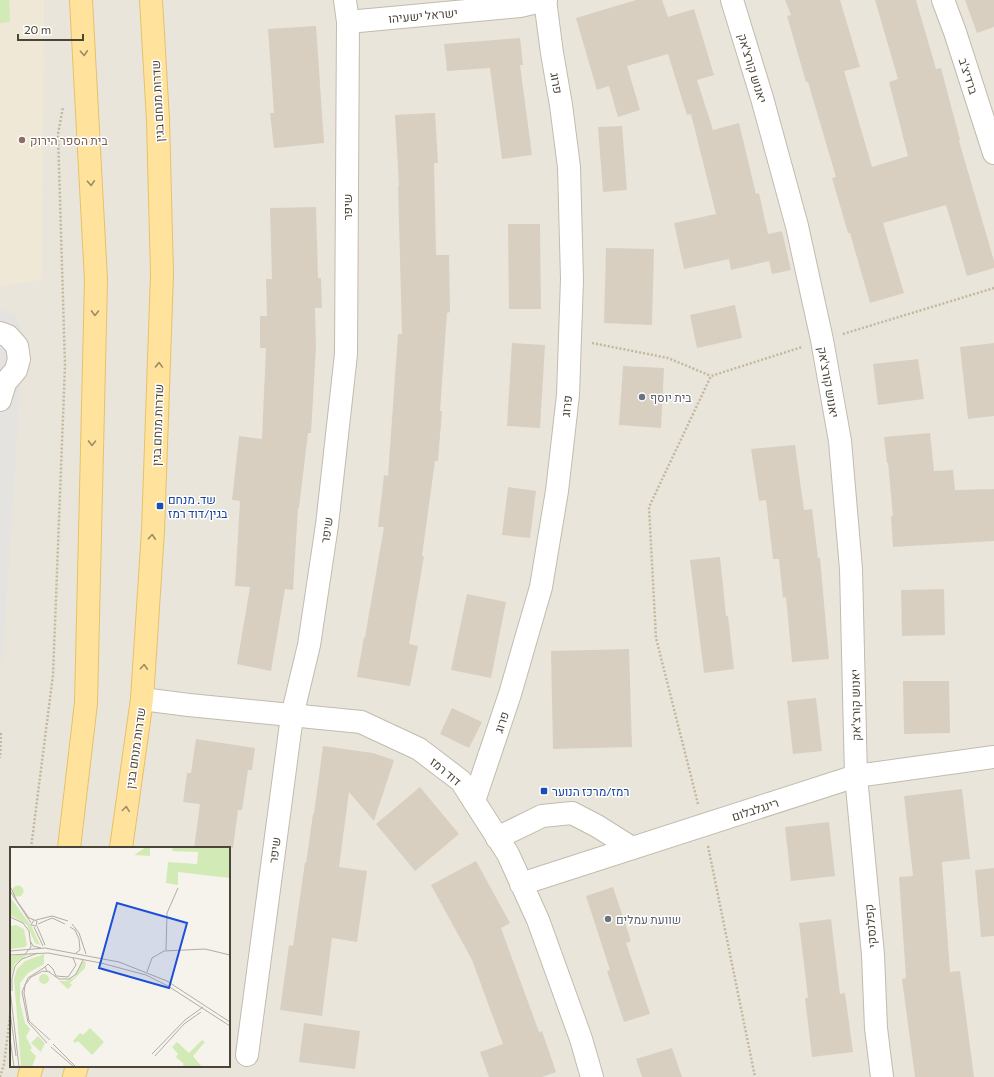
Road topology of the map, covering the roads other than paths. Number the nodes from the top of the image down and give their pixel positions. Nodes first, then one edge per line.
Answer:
1 (81, 0) edge
2 (150, 0) edge
3 (345, 0) edge
4 (545, 0) edge
5 (732, 0) edge
6 (943, 0) edge
7 (348, 22) junction
8 (994, 152) edge
9 (0, 333) edge
10 (0, 400) edge
11 (142, 699) junction
12 (292, 716) junction
13 (994, 757) edge
14 (856, 776) junction
15 (474, 801) junction
16 (497, 838) junction
17 (69, 847) edge
18 (121, 847) edge
19 (632, 848) junction
20 (521, 884) junction
21 (247, 1055) dead end
22 (32, 1067) edge
23 (77, 1067) edge
24 (29, 1077) edge
25 (74, 1077) edge
26 (592, 1077) edge
27 (882, 1077) edge

1 -> 17 main road
11 -> 2 main road, שדרות מנחם בגין
3 - 7 street, שיפר
4 - 7 street, ישראל ישעיהו
4 - 15 street, פרוג
5 - 14 street, יאנוש קורצ'אק
6 - 8 street, ברדיצ'ב
7 - 12 street, שיפר
9 - 10 street
11 - 12 street, דוד רמז
18 -> 11 main road, שדרות מנחם בגין
12 - 15 street, דוד רמז
12 - 21 street, שיפר
13 - 14 street, רינגלבלום
14 - 19 street, רינגלבלום
14 - 27 street, קפלנסקי
15 - 16 street, דוד רמז
16 - 19 street
16 - 20 street, דוד רמז
19 - 20 street, רינגלבלום
20 - 26 street, דוד רמז
22 - 24 main road
23 - 25 main road

